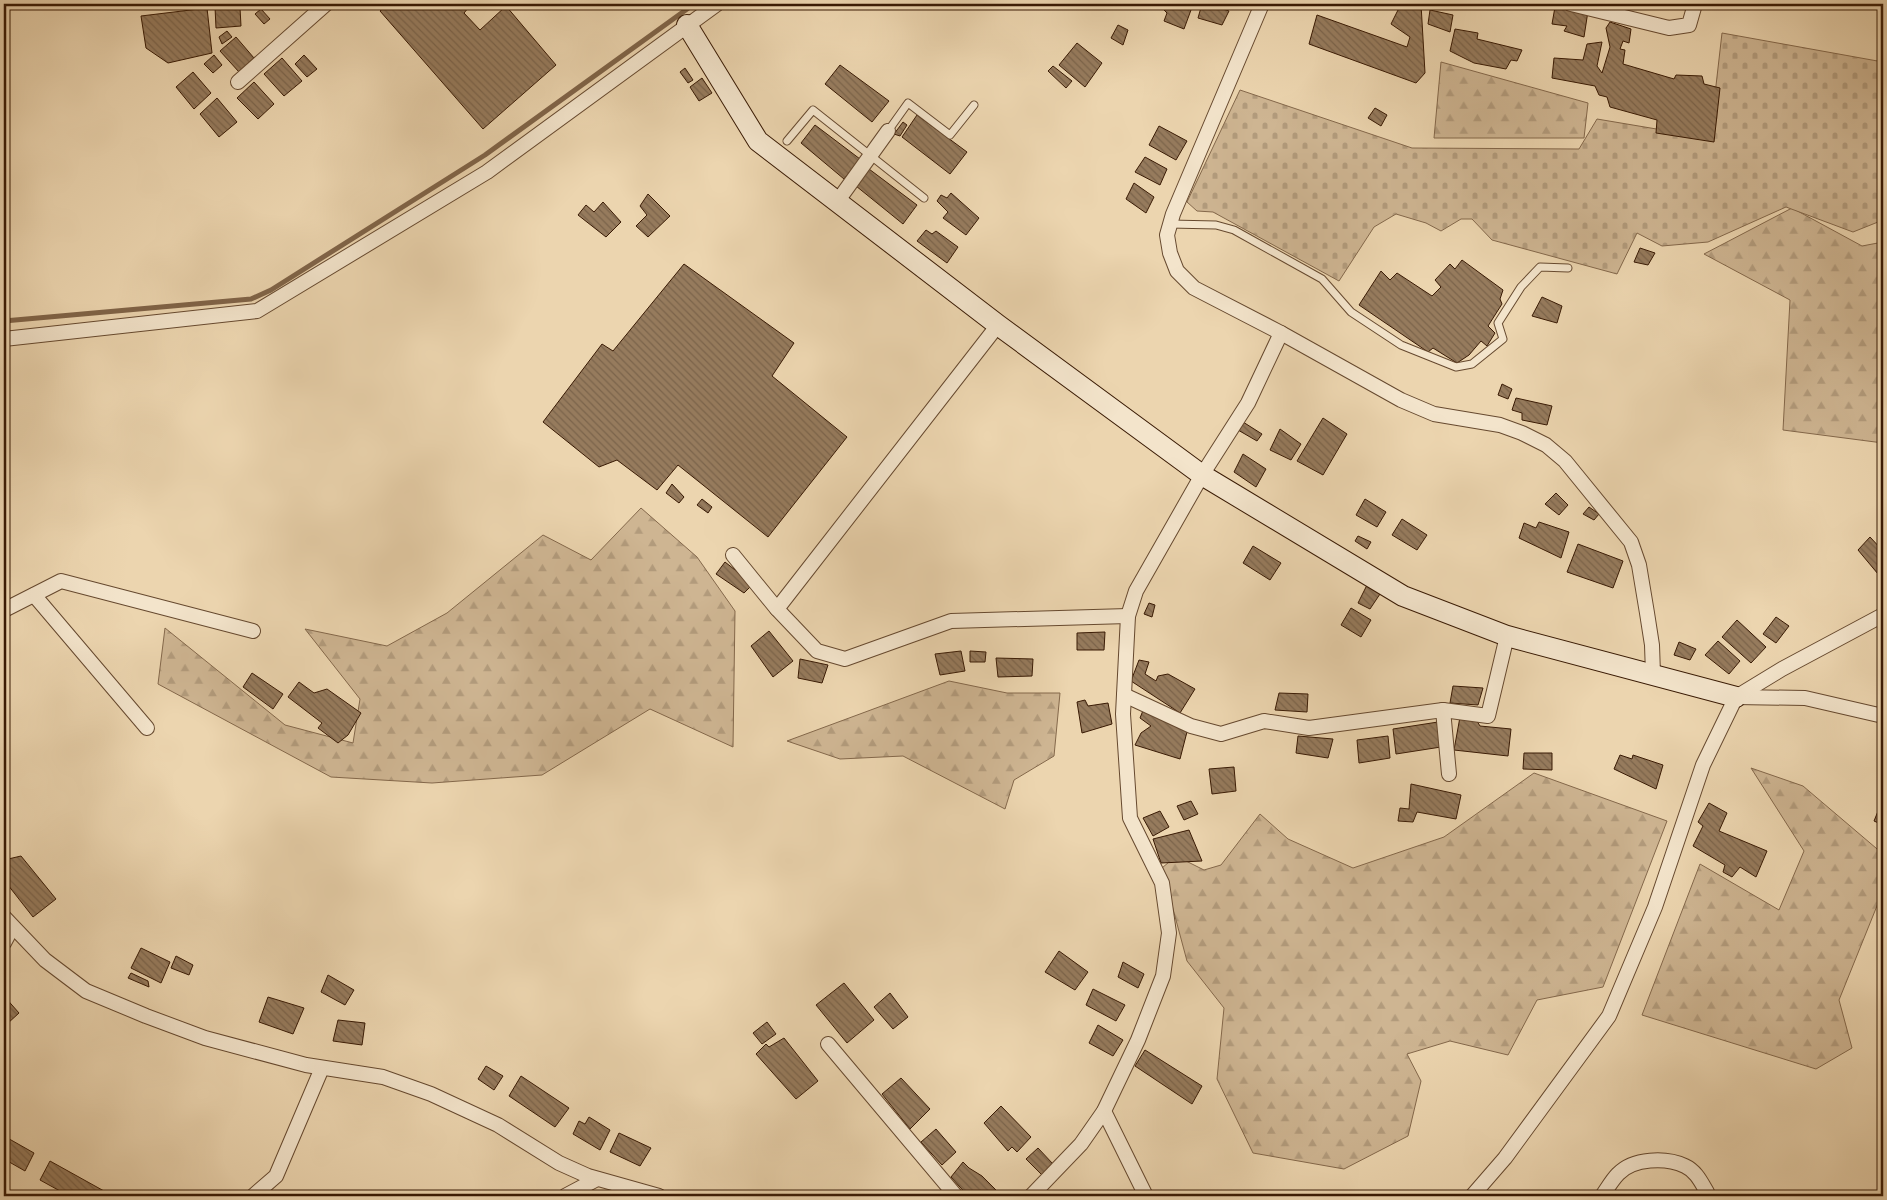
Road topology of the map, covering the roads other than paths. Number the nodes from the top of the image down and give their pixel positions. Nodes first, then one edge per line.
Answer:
1 (326, 4) edge
2 (717, 4) edge
3 (1262, 4) edge
4 (1571, 4) edge
5 (1695, 4) edge
6 (687, 26) junction
7 (238, 82) dead end
8 (974, 105) dead end
9 (888, 131) joint
10 (787, 141) dead end
11 (870, 156) junction
12 (924, 198) dead end
13 (837, 202) junction
14 (1170, 224) junction
15 (1568, 268) dead end
16 (998, 325) junction
17 (1281, 333) junction
18 (4, 339) edge
19 (1202, 475) junction
20 (733, 555) dead end
21 (34, 595) junction
22 (777, 609) junction
23 (4, 610) edge
24 (1883, 615) edge
25 (1128, 616) junction
26 (253, 631) dead end
27 (1507, 636) junction
28 (1653, 674) junction
29 (1124, 695) junction
30 (1736, 697) junction
31 (1443, 710) junction
32 (1883, 716) edge
33 (147, 728) dead end
34 (1449, 774) dead end
35 (8, 923) edge
36 (4, 943) edge
37 (828, 1044) dead end
38 (322, 1068) junction
39 (1104, 1110) junction
40 (597, 1178) junction
41 (1707, 1192) dead end
42 (253, 1196) edge
43 (565, 1196) edge
44 (659, 1196) edge
45 (956, 1196) edge
46 (1032, 1196) edge
47 (1146, 1196) edge
48 (1472, 1196) edge
49 (1602, 1196) edge

1 - 7 street
2 - 6 street
3 - 14 street
4 - 5 street
6 - 13 street
6 - 18 street
8 - 9 lane
9 - 11 street
10 - 11 lane
11 - 12 lane
11 - 13 street
13 - 16 street
14 - 15 lane
14 - 17 street
16 - 19 street
16 - 22 street
17 - 19 street
17 - 28 street
19 - 25 street
19 - 27 street
20 - 22 street
21 - 23 street
21 - 26 street
21 - 33 street
22 - 25 street
24 - 30 street
25 - 29 street
27 - 28 street
27 - 31 street
28 - 30 street
29 - 31 street
29 - 39 street
30 - 32 street
30 - 48 street
31 - 34 street
35 - 36 street
35 - 38 street
37 - 45 street
38 - 40 street
38 - 42 street
39 - 46 street
39 - 47 street
40 - 43 street
40 - 44 street
41 - 49 street

